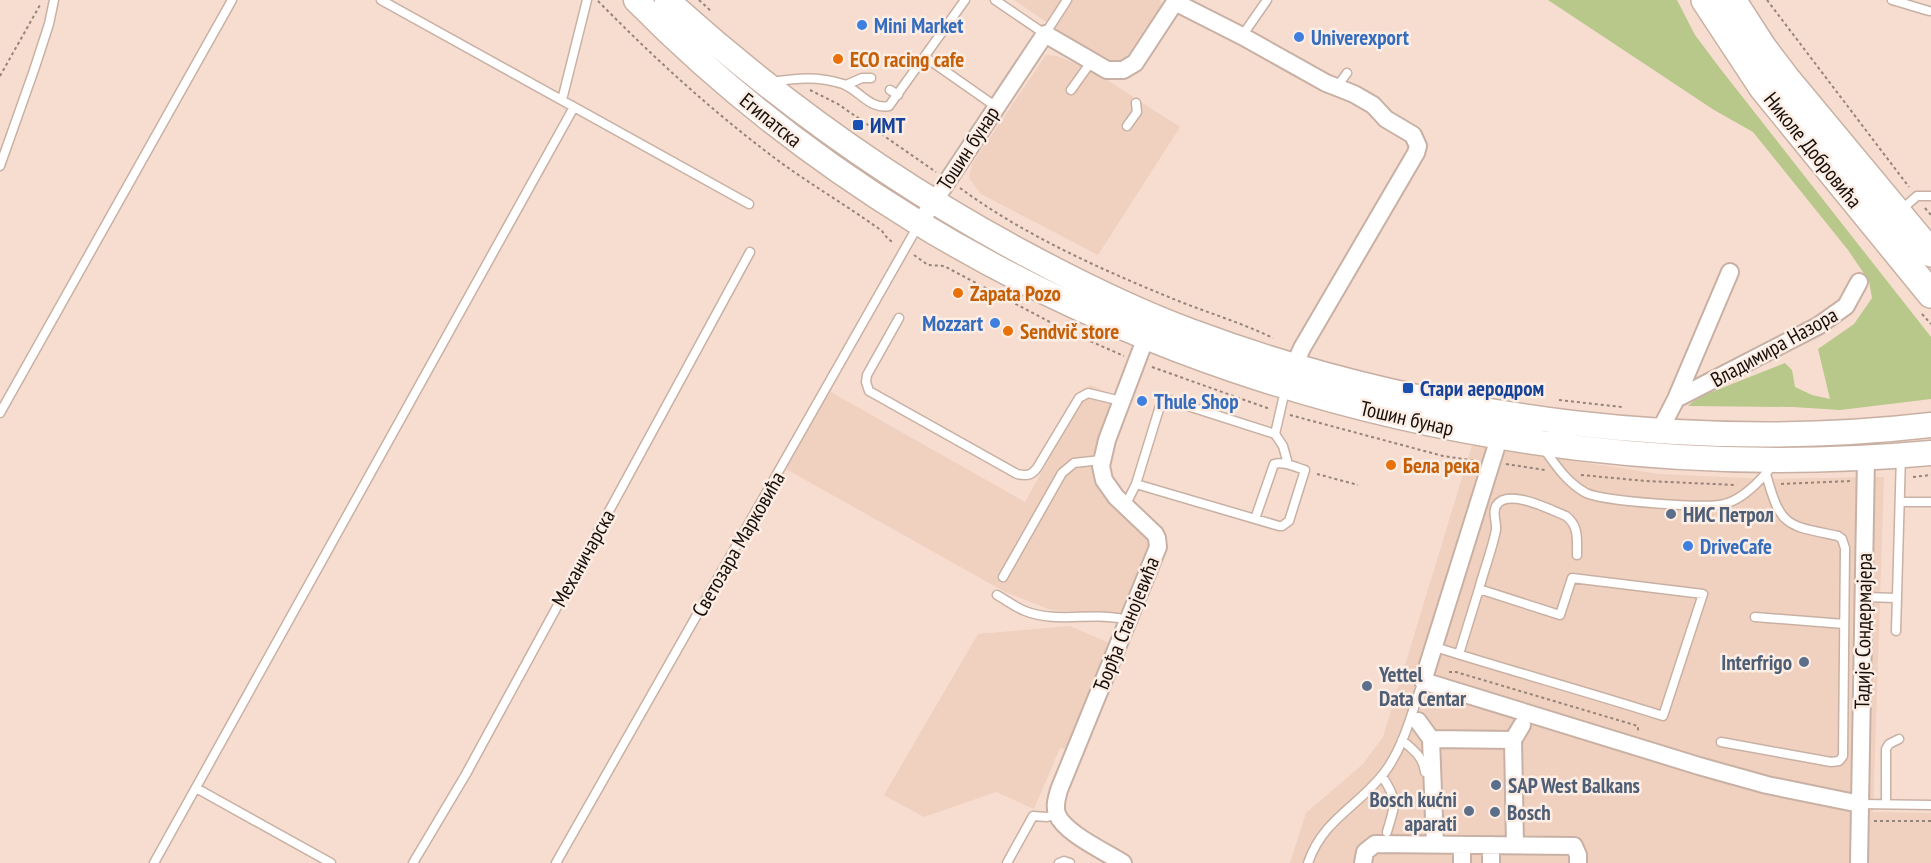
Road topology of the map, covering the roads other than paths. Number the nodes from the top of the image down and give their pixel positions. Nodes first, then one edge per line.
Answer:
1 (54, 0) edge
2 (232, 0) edge
3 (381, 0) edge
4 (587, 0) edge
5 (636, 0) edge
6 (667, 0) edge
7 (965, 0) edge
8 (995, 0) edge
9 (1067, 0) edge
10 (1268, 0) edge
11 (1705, 0) edge
12 (1732, 0) edge
13 (1892, 0) edge
14 (1174, 1) edge
15 (1929, 11) dead end
16 (1045, 34) junction
17 (1242, 36) junction
18 (925, 57) junction
19 (1091, 62) junction
20 (1347, 73) dead end
21 (871, 78) dead end
22 (762, 83) junction
23 (846, 85) junction
24 (1336, 88) junction
25 (890, 90) dead end
26 (1071, 90) dead end
27 (898, 95) junction
28 (562, 100) junction
29 (1137, 103) dead end
30 (995, 106) junction
31 (574, 107) junction
32 (1127, 126) dead end
33 (0, 166) edge
34 (1931, 196) edge
35 (932, 202) junction
36 (748, 204) dead end
37 (1908, 205) junction
38 (919, 224) junction
39 (750, 252) dead end
40 (1931, 253) edge
41 (1730, 272) dead end
42 (1859, 282) dead end
43 (1931, 294) edge
44 (899, 318) dead end
45 (1146, 337) junction
46 (1294, 366) junction
47 (1676, 399) junction
48 (1121, 401) junction
49 (0, 413) edge
50 (1931, 425) edge
51 (1659, 432) junction
52 (1275, 434) junction
53 (1500, 438) junction
54 (1540, 443) junction
55 (1931, 453) edge
56 (1101, 460) junction
57 (1288, 464) junction
58 (1901, 466) junction
59 (1772, 467) junction
60 (1866, 469) junction
61 (1136, 484) junction
62 (1900, 502) junction
63 (1931, 502) edge
64 (1124, 507) junction
65 (1255, 519) junction
66 (1577, 555) dead end
67 (1003, 577) dead end
68 (1479, 589) junction
69 (997, 595) dead end
70 (1864, 597) junction
71 (1897, 598) junction
72 (1755, 617) dead end
73 (1128, 620) junction
74 (1844, 624) junction
75 (1896, 632) dead end
76 (1435, 647) junction
77 (1459, 654) junction
78 (1424, 681) junction
79 (1418, 721) dead end
80 (1522, 725) dead end
81 (1431, 739) junction
82 (1899, 739) dead end
83 (1402, 740) junction
84 (1513, 740) junction
85 (1721, 742) dead end
86 (1382, 776) junction
87 (196, 788) junction
88 (1425, 791) dead end
89 (1886, 804) junction
90 (1931, 805) edge
91 (1860, 812) junction
92 (1057, 814) junction
93 (1387, 832) dead end
94 (1435, 845) junction
95 (1462, 845) junction
96 (1491, 845) junction
97 (1515, 845) junction
98 (154, 863) edge
99 (331, 863) edge
100 (413, 863) edge
101 (555, 863) edge
102 (1007, 863) edge
103 (1059, 863) edge
104 (1070, 863) edge
105 (1123, 863) edge
106 (1308, 863) edge
107 (1363, 863) edge
108 (1462, 863) edge
109 (1491, 863) edge
110 (1578, 863) edge
111 (1859, 863) edge

1 - 33 lane
2 - 49 lane
3 - 28 lane
4 - 28 lane
5 - 38 main road, Египатска
6 - 22 main road, Египатска
7 - 18 lane
8 - 16 lane
9 - 16 lane, Тошин бунар
10 - 17 lane
11 - 43 main road, Николе Добровића
12 - 37 main road, Николе Добровића
13 - 15 lane
14 - 17 street
14 - 19 street
16 - 19 street
16 - 30 street, Тошин бунар
17 - 24 street
18 - 27 lane
18 - 30 lane
19 - 26 lane
20 - 24 lane
21 - 23 lane
22 - 23 lane
22 - 35 main road, Египатска
23 - 27 lane
24 - 46 street
25 - 27 lane
28 - 31 lane
29 - 32 lane
30 - 35 street, Тошин бунар
31 - 36 lane
31 - 87 lane
34 - 37 lane
35 - 38 street
35 - 46 main road, Тошин бунар
37 - 40 main road, Николе Добровића
38 - 45 main road, Тошин бунар
38 - 101 lane, Светозара Марковића
39 - 100 lane, Механичарска
41 - 47 street, Владимира Назора
42 - 47 street, Владимира Назора
44 - 48 lane
45 - 46 main road, Тошин бунар
45 - 48 street
46 - 51 main road, Тошин бунар
46 - 52 lane
46 - 53 main road, Тошин бунар
47 - 51 street, Владимира Назора
48 - 56 street
50 - 51 main road, Тошин бунар
52 - 57 lane
52 - 61 lane
53 - 54 main road, Тошин бунар
53 - 76 street
54 - 59 main road, Тошин бунар
54 - 59 lane
55 - 58 main road, Тошин бунар
56 - 64 street, Ђорђа Станојевића
56 - 67 lane
57 - 65 lane
57 - 65 lane
58 - 60 main road, Тошин бунар
58 - 62 lane
59 - 60 main road, Тошин бунар
59 - 74 lane
60 - 70 street, Тадије Сондермајера
61 - 64 lane
61 - 65 lane
62 - 63 lane
62 - 71 lane
64 - 73 street, Ђорђа Станојевића
66 - 68 lane
68 - 77 lane
68 - 77 lane
69 - 73 lane
70 - 71 lane
70 - 91 street, Тадије Сондермајера
71 - 75 lane
72 - 74 lane
73 - 92 street, Ђорђа Станојевића
74 - 85 lane
76 - 77 lane
76 - 78 street
78 - 83 lane
78 - 91 street
79 - 81 street
80 - 84 street
81 - 84 street
81 - 94 street
82 - 89 lane
83 - 86 lane
83 - 88 lane
84 - 97 street
86 - 93 lane
86 - 106 lane
87 - 98 lane
87 - 99 lane
89 - 90 lane
89 - 91 lane
91 - 111 street, Тадије Сондермајера
92 - 102 lane
92 - 105 street
94 - 95 street
94 - 107 street
95 - 96 street
95 - 108 street
96 - 97 street
96 - 109 street
97 - 110 street
103 - 104 lane

